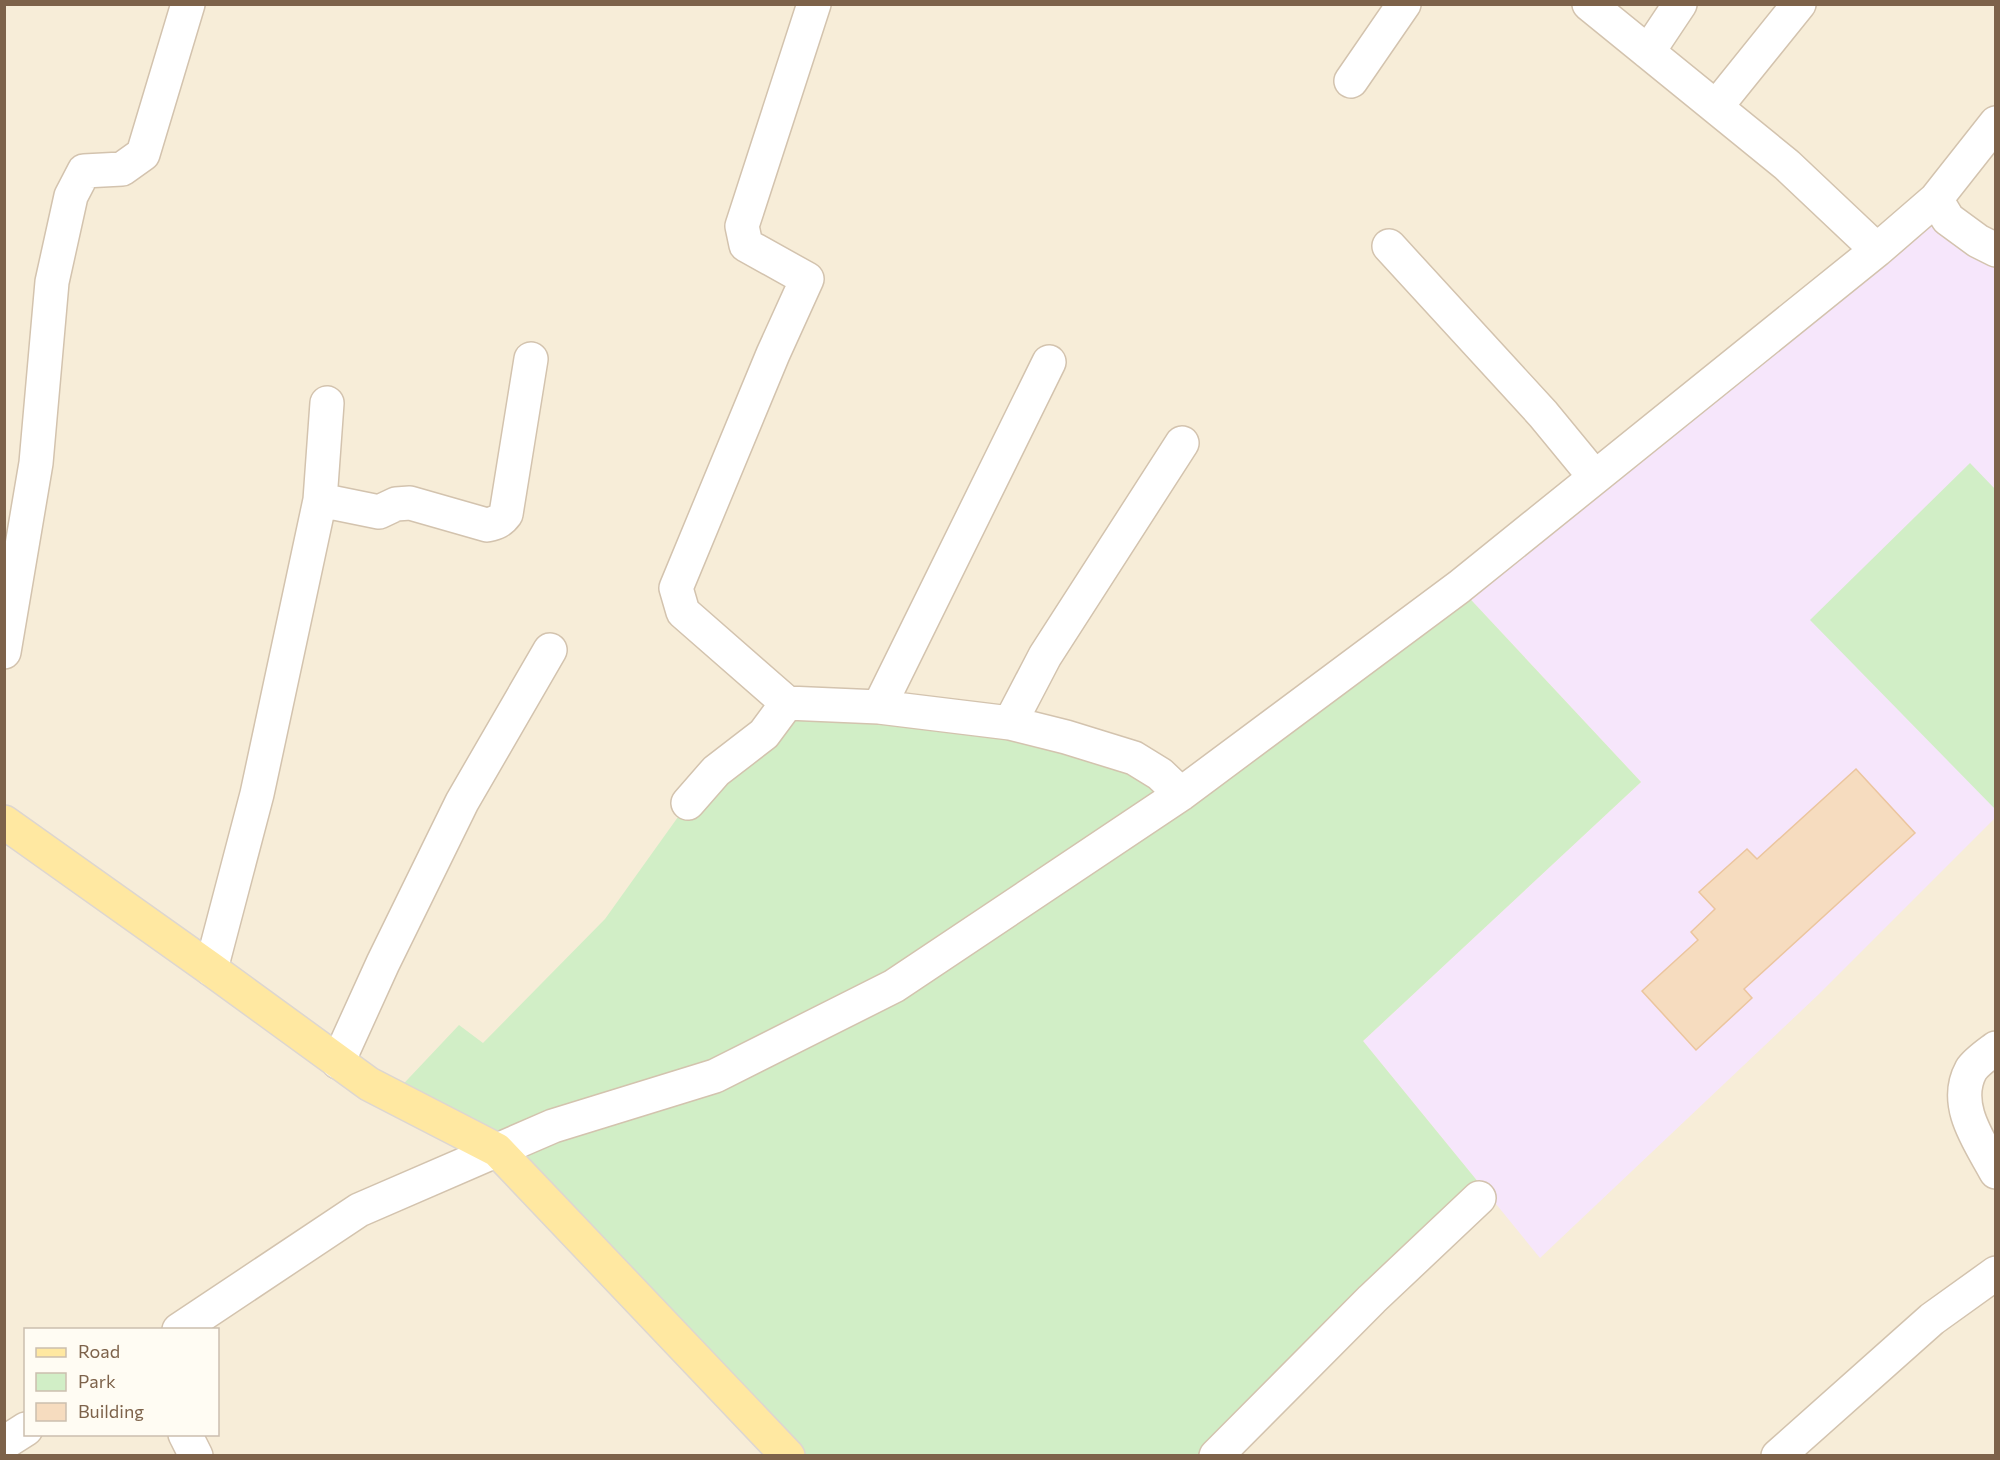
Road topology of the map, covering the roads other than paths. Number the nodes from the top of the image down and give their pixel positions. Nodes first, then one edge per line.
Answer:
1 (188, 4) edge
2 (814, 4) edge
3 (1404, 4) edge
4 (1589, 4) edge
5 (1680, 4) edge
6 (1799, 4) edge
7 (1648, 52) junction
8 (1351, 81) dead end
9 (1716, 107) junction
10 (1995, 123) edge
11 (1936, 200) junction
12 (1389, 246) dead end
13 (1877, 250) junction
14 (1995, 250) edge
15 (531, 359) dead end
16 (1049, 362) dead end
17 (327, 403) dead end
18 (1182, 443) dead end
19 (1594, 476) junction
20 (320, 500) junction
21 (550, 650) dead end
22 (4, 652) edge
23 (787, 703) junction
24 (879, 708) junction
25 (1010, 723) junction
26 (1181, 794) junction
27 (688, 803) dead end
28 (4, 822) edge
29 (211, 969) junction
30 (1995, 1048) edge
31 (338, 1062) junction
32 (496, 1150) junction
33 (1995, 1172) edge
34 (1479, 1198) dead end
35 (1995, 1273) edge
36 (181, 1328) edge
37 (186, 1436) edge
38 (196, 1455) edge
39 (788, 1455) edge
40 (1216, 1455) edge
41 (1778, 1455) edge

1 - 22 street
2 - 23 street
3 - 8 street
4 - 7 street
5 - 7 street
6 - 9 street
7 - 9 street
9 - 13 street
10 - 11 street
11 - 13 street
11 - 14 street
12 - 19 street
13 - 19 street
15 - 20 street
16 - 24 street
17 - 20 street
18 - 25 street
19 - 26 street
20 - 29 street
21 - 31 street
23 - 24 street
23 - 27 street
24 - 25 street
25 - 26 street
26 - 32 street
28 - 29 main road
29 - 31 main road
30 - 33 street
31 - 32 main road
32 - 36 street
32 - 39 main road
34 - 40 street
35 - 41 street
37 - 38 street

